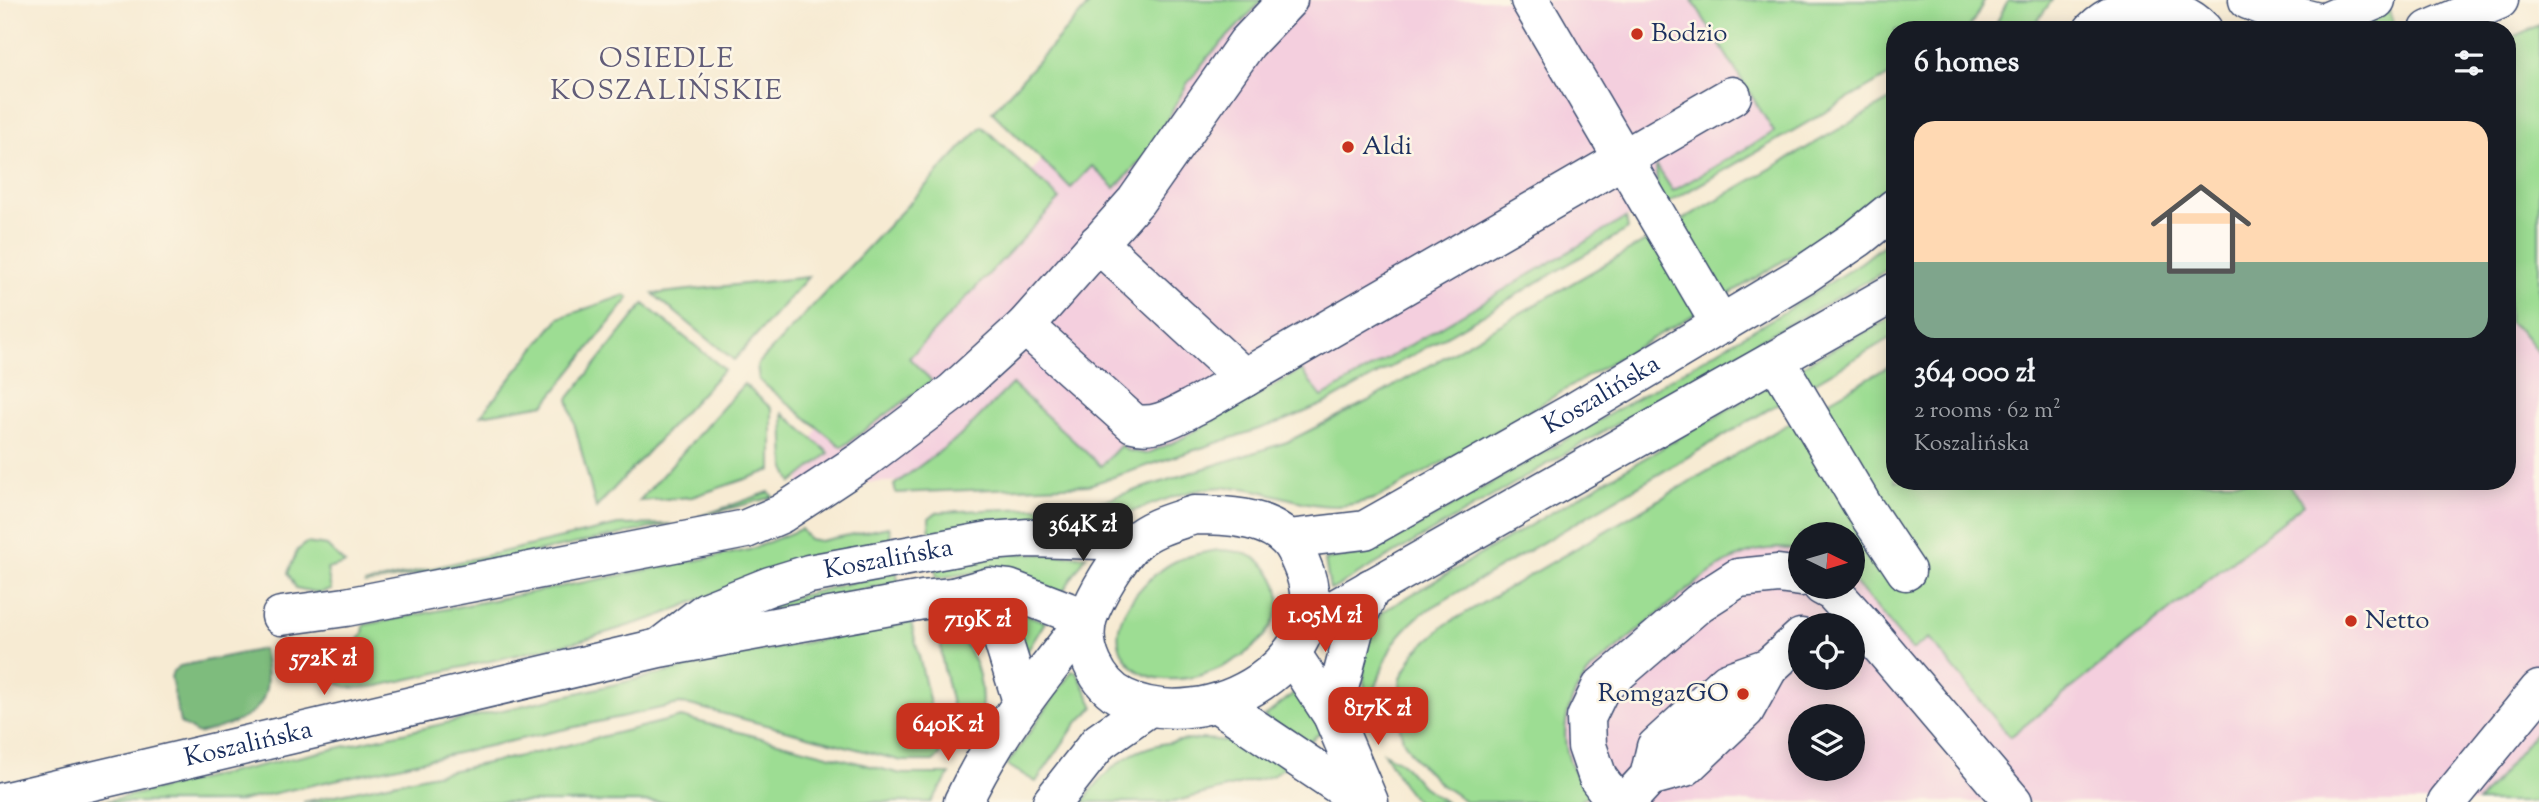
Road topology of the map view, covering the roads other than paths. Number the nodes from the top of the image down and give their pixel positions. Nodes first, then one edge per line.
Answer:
1 (1288, 0) edge
2 (1530, 0) edge
3 (2101, 0) edge
4 (2248, 0) edge
5 (2376, 0) edge
6 (2498, 0) edge
7 (2188, 13) edge
8 (2095, 21) edge
9 (2102, 21) edge
10 (2302, 21) edge
11 (2327, 21) edge
12 (2450, 21) edge
13 (1732, 96) dead end
14 (1623, 159) junction
15 (1886, 215) edge
16 (1098, 243) junction
17 (1886, 297) edge
18 (1721, 325) junction
19 (1025, 326) junction
20 (1776, 360) junction
21 (1244, 378) junction
22 (1859, 522) edge
23 (1866, 530) edge
24 (1288, 539) junction
25 (1136, 541) junction
26 (1906, 571) dead end
27 (1788, 575) edge
28 (1371, 588) junction
29 (953, 597) junction
30 (1839, 599) edge
31 (1852, 613) edge
32 (281, 617) dead end
33 (1087, 619) junction
34 (1865, 628) edge
35 (1298, 639) junction
36 (659, 648) junction
37 (1788, 650) edge
38 (2539, 690) edge
39 (1022, 701) junction
40 (1218, 704) junction
41 (1149, 707) junction
42 (1332, 715) junction
43 (1638, 790) edge
44 (3, 802) edge
45 (963, 802) edge
46 (1052, 802) edge
47 (1367, 802) edge
48 (1616, 802) edge
49 (2014, 802) edge
50 (2447, 802) edge

1 - 16 main road
2 - 14 main road
3 - 8 main road
4 - 10 main road
5 - 11 main road
6 - 12 main road
7 - 9 main road
13 - 14 main road
14 - 18 main road
14 - 21 main road
15 - 18 main road, Koszalińska
16 - 19 main road
16 - 21 main road
17 - 20 main road, Koszalińska
18 - 24 main road, Koszalińska
19 - 21 main road
19 - 32 main road
20 - 22 main road
20 - 28 main road, Koszalińska
23 - 26 main road
24 - 25 main road
24 - 35 main road
25 - 33 main road
25 - 36 main road, Koszalińska
27 - 48 main road
28 - 35 main road, Koszalińska
28 - 42 main road
29 - 33 main road, Koszalińska
29 - 36 main road, Koszalińska
29 - 39 main road
30 - 31 main road
33 - 39 main road
33 - 41 main road
34 - 49 main road
35 - 40 main road
35 - 42 main road
36 - 44 main road, Koszalińska
37 - 43 main road
38 - 50 main road
39 - 45 main road
40 - 41 main road
40 - 47 main road
41 - 46 main road
42 - 47 main road

